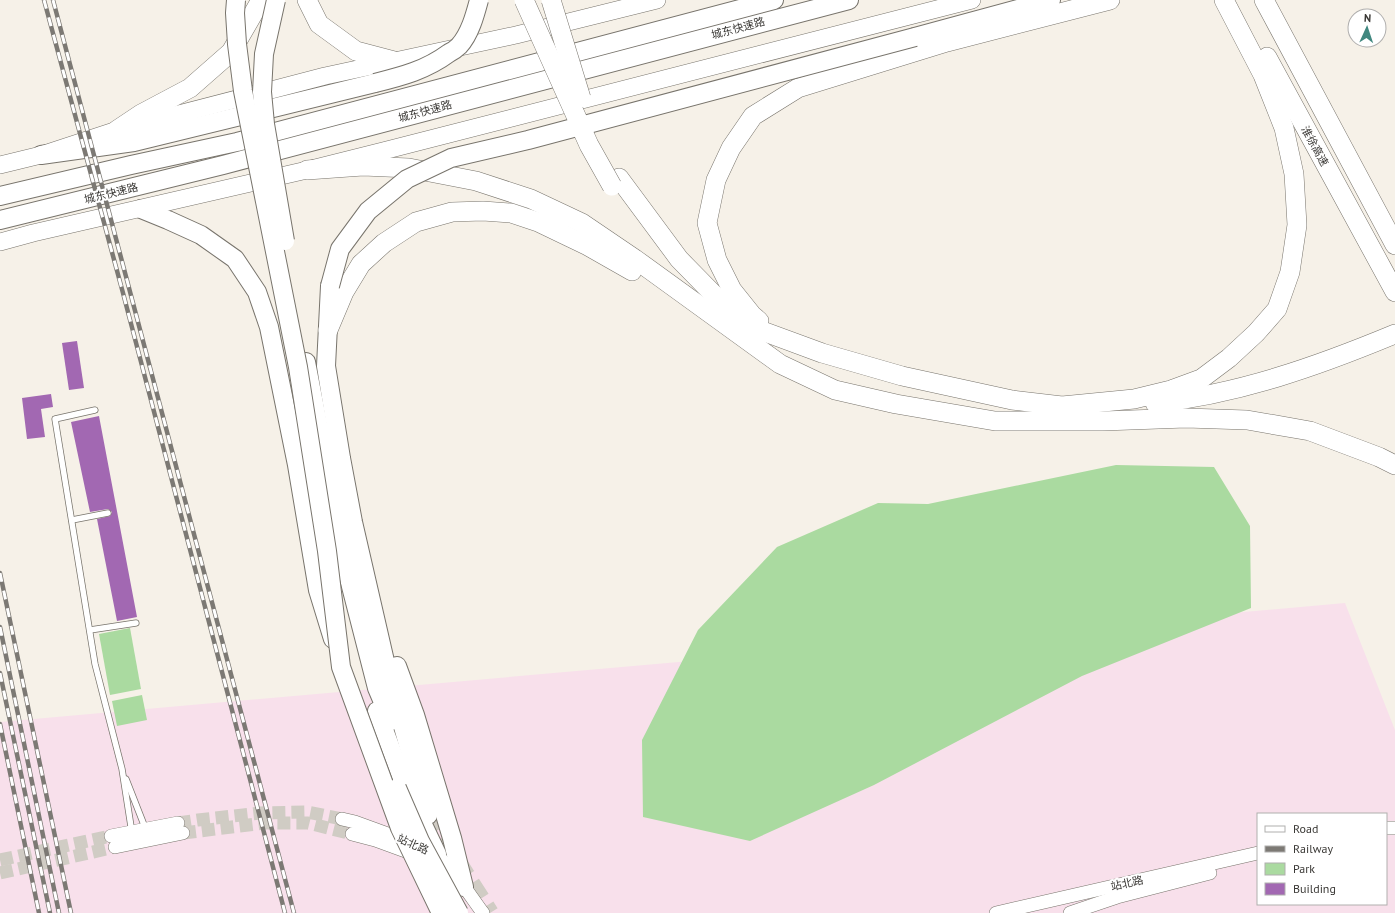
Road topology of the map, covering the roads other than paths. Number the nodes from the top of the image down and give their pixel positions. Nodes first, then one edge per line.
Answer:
1 (236, 0) edge
2 (261, 0) edge
3 (276, 0) edge
4 (307, 0) edge
5 (479, 0) edge
6 (524, 0) edge
7 (536, 0) edge
8 (550, 0) edge
9 (657, 0) edge
10 (774, 0) edge
11 (848, 0) edge
12 (972, 0) edge
13 (1051, 0) edge
14 (1110, 0) edge
15 (1224, 0) edge
16 (1236, 0) edge
17 (1264, 0) edge
18 (1261, 57) junction
19 (394, 60) junction
20 (581, 98) junction
21 (1326, 116) junction
22 (117, 130) junction
23 (41, 155) junction
24 (0, 165) edge
25 (307, 170) junction
26 (616, 182) junction
27 (0, 196) edge
28 (141, 208) junction
29 (0, 220) edge
30 (1395, 222) edge
31 (0, 242) edge
32 (1395, 245) edge
33 (1395, 292) edge
34 (689, 298) junction
35 (725, 324) junction
36 (328, 330) junction
37 (1390, 343) edge
38 (822, 353) junction
39 (1084, 404) junction
40 (95, 410) dead end
41 (1103, 421) junction
42 (1395, 465) edge
43 (108, 512) dead end
44 (72, 520) junction
45 (353, 522) junction
46 (343, 547) junction
47 (329, 566) junction
48 (136, 623) dead end
49 (90, 630) junction
50 (341, 667) junction
51 (122, 769) junction
52 (342, 819) tunnel mouth
53 (181, 828) tunnel mouth
54 (400, 828) junction
55 (352, 834) tunnel mouth
56 (148, 835) junction
57 (133, 837) junction
58 (113, 841) tunnel mouth
59 (436, 854) junction
60 (1257, 854) edge
61 (1257, 854) edge
62 (464, 887) junction
63 (1076, 895) junction
64 (1050, 907) edge
65 (1076, 912) edge
66 (441, 913) edge
67 (453, 913) edge
68 (459, 913) edge
69 (466, 913) edge
70 (483, 913) edge
71 (996, 913) edge

1 - 47 highway, bridge
2 - 22 highway
3 - 46 highway, bridge
4 - 19 highway
5 - 23 highway, bridge
6 - 26 highway, bridge
7 - 20 highway, bridge
8 - 20 highway, bridge
9 - 19 main road
10 - 27 highway, 城东快速路
11 - 29 highway, 城东快速路
12 - 25 main road
13 - 36 highway, bridge
14 - 38 highway
15 - 18 highway
16 - 18 highway, 淮徐高速
17 - 21 highway
18 - 33 highway, 淮徐高速
18 - 39 highway
19 - 22 main road
20 - 26 highway
21 - 30 highway
21 - 32 highway
22 - 23 main road
23 - 24 main road
25 - 28 main road
25 - 34 highway
26 - 35 highway
26 - 38 highway
28 - 31 main road
28 - 50 highway, bridge
34 - 35 highway
34 - 36 highway
35 - 41 highway
36 - 45 highway
37 - 39 highway
37 - 41 highway
38 - 39 highway
40 - 44 lane
41 - 42 highway
43 - 44 lane
44 - 49 lane
45 - 46 highway
45 - 62 highway
46 - 59 highway
47 - 50 highway, bridge
47 - 68 highway, bridge
48 - 49 lane
49 - 51 lane
50 - 54 highway, bridge
51 - 56 lane
51 - 57 lane
52 - 59 street, 站北路
53 - 56 street
54 - 66 highway, bridge
54 - 67 highway, bridge
55 - 69 street, 站北路
56 - 57 street
57 - 58 street
59 - 62 street, 站北路
60 - 63 street, 站北路
61 - 65 street, 站北路
62 - 70 street, 站北路
63 - 64 street, 站北路
63 - 65 street
64 - 71 street, 站北路

